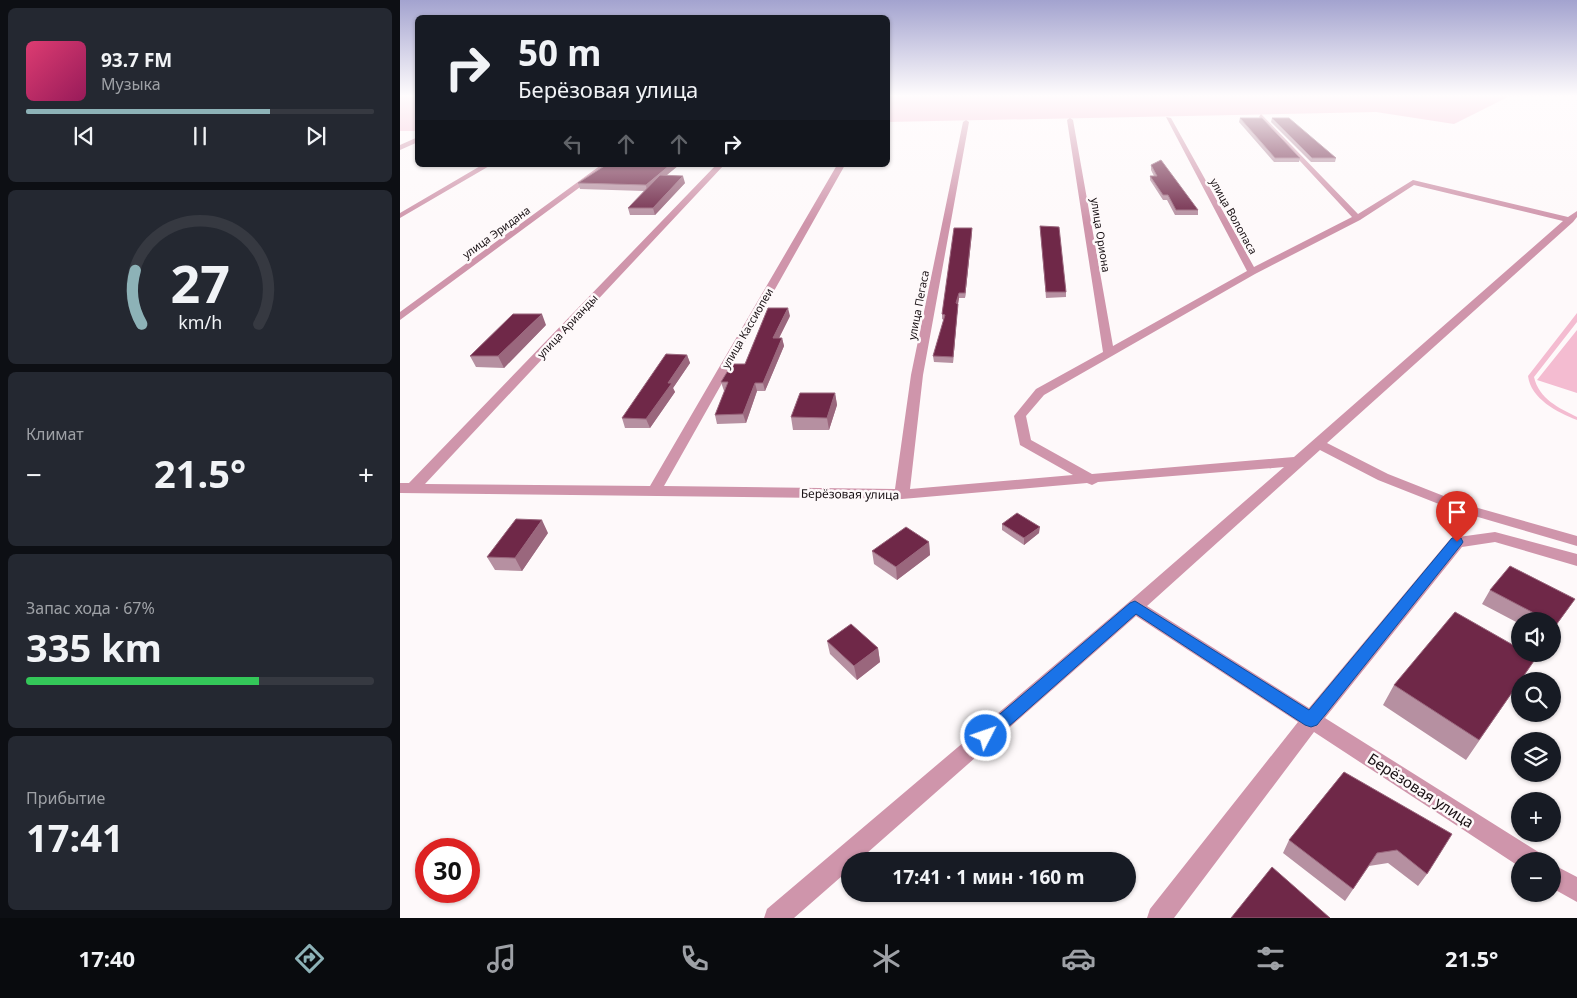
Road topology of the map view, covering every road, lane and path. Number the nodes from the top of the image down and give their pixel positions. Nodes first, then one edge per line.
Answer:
1 (963, 138) edge
2 (1073, 138) edge
3 (1179, 138) edge
4 (1282, 138) edge
5 (415, 140) edge
6 (400, 148) edge
7 (484, 167) edge
8 (603, 167) edge
9 (718, 167) edge
10 (840, 167) edge
11 (400, 216) edge
12 (1573, 217) edge
13 (1357, 218) junction
14 (1252, 272) junction
15 (400, 317) edge
16 (1109, 354) junction
17 (1317, 443) junction
18 (1299, 461) junction
19 (1092, 480) junction
20 (407, 487) edge
21 (654, 492) junction
22 (902, 494) junction
23 (1577, 540) edge
24 (1577, 560) edge
25 (1135, 607) junction
26 (1311, 720) junction
27 (1518, 852) edge
28 (1561, 880) edge
29 (1577, 890) edge
30 (776, 918) edge
31 (1159, 918) edge

1 - 22 street, улица Пегаса
2 - 16 street, улица Ориона
3 - 14 street, улица Волопаса
4 - 13 street
5 - 6 street
7 - 11 street
8 - 15 street, улица Эридана
9 - 20 street, улица Арианды
10 - 21 street, улица Кассиопеи
12 - 13 street
12 - 17 street
13 - 14 street
14 - 16 street
16 - 19 street
17 - 18 street
17 - 23 street
18 - 19 street, Берёзовая улица
18 - 25 street
19 - 22 street, Берёзовая улица
20 - 21 street, Берёзовая улица
21 - 22 street, Берёзовая улица
24 - 26 street
25 - 26 street, Берёзовая улица
25 - 30 street
26 - 27 street, Берёзовая улица
26 - 31 street
28 - 29 street

